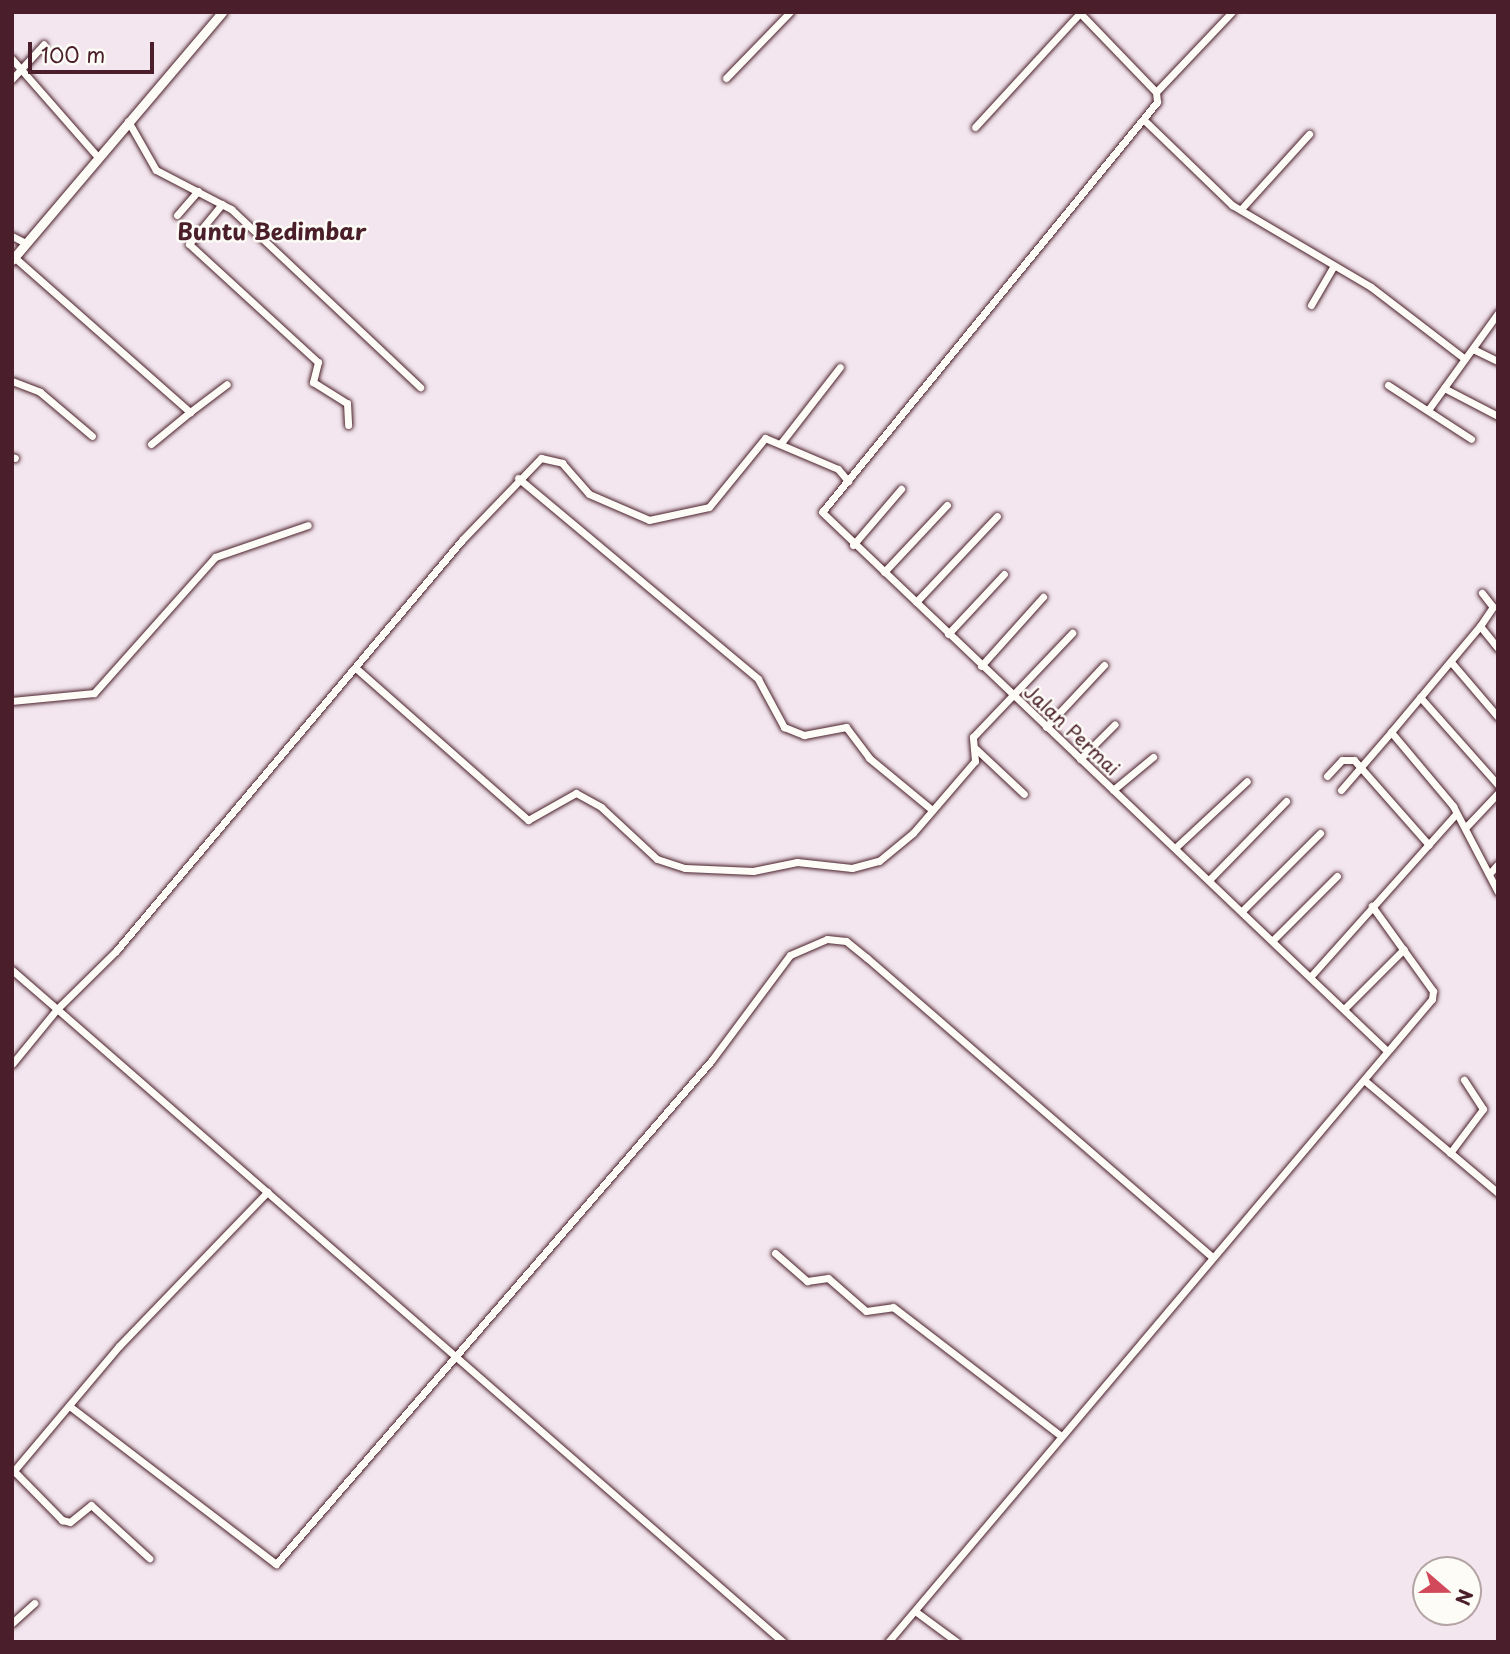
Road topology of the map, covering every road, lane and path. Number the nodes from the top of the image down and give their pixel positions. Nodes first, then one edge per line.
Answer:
1 (222, 12) edge
2 (790, 12) edge
3 (1232, 12) edge
4 (1080, 13) edge
5 (44, 44) dead end
6 (12, 59) edge
7 (23, 67) junction
8 (726, 78) dead end
9 (12, 79) edge
10 (1156, 92) junction
11 (128, 121) junction
12 (1145, 121) junction
13 (975, 127) dead end
14 (1309, 134) dead end
15 (97, 156) junction
16 (198, 191) junction
17 (222, 204) junction
18 (1242, 208) junction
19 (177, 215) dead end
20 (12, 236) edge
21 (26, 243) junction
22 (13, 258) edge
23 (1333, 267) junction
24 (1311, 304) dead end
25 (1498, 313) edge
26 (1473, 349) junction
27 (1465, 359) junction
28 (1498, 361) edge
29 (840, 367) dead end
30 (12, 381) edge
31 (227, 384) dead end
32 (1388, 385) dead end
33 (420, 387) dead end
34 (1444, 388) junction
35 (1428, 410) junction
36 (190, 412) junction
37 (1498, 416) edge
38 (348, 425) dead end
39 (92, 436) dead end
40 (1471, 439) dead end
41 (781, 443) junction
42 (151, 444) dead end
43 (518, 478) junction
44 (848, 481) junction
45 (901, 489) dead end
46 (947, 505) dead end
47 (997, 516) dead end
48 (307, 525) dead end
49 (853, 545) junction
50 (884, 572) junction
51 (1004, 573) dead end
52 (1482, 593) dead end
53 (1044, 597) dead end
54 (916, 602) junction
55 (1480, 626) junction
56 (1072, 633) dead end
57 (948, 634) junction
58 (1498, 648) edge
59 (1451, 662) junction
60 (1104, 665) dead end
61 (981, 666) junction
62 (358, 670) junction
63 (1014, 697) junction
64 (1420, 697) junction
65 (12, 701) edge
66 (1498, 717) edge
67 (1115, 723) dead end
68 (1046, 727) junction
69 (1391, 732) junction
70 (974, 747) junction
71 (1153, 757) dead end
72 (1080, 759) junction
73 (1362, 766) junction
74 (1327, 776) dead end
75 (1247, 781) dead end
76 (1498, 786) edge
77 (1114, 790) junction
78 (1340, 790) dead end
79 (1498, 793) edge
80 (1024, 794) dead end
81 (1286, 801) dead end
82 (932, 810) junction
83 (1456, 814) junction
84 (1465, 828) junction
85 (1320, 833) dead end
86 (1429, 845) junction
87 (1175, 848) junction
88 (1498, 864) edge
89 (1489, 874) junction
90 (1337, 876) dead end
91 (1210, 879) junction
92 (1498, 891) edge
93 (1372, 906) junction
94 (1243, 910) junction
95 (1274, 939) junction
96 (1404, 949) junction
97 (12, 970) edge
98 (1311, 976) junction
99 (1345, 1008) junction
100 (58, 1009) junction
101 (1387, 1051) junction
102 (12, 1063) edge
103 (1364, 1080) junction
104 (1464, 1080) dead end
105 (1450, 1153) junction
106 (267, 1192) junction
107 (1498, 1193) edge
108 (775, 1253) dead end
109 (1212, 1257) junction
110 (453, 1358) junction
111 (72, 1408) junction
112 (1060, 1435) junction
113 (13, 1472) edge
114 (149, 1558) dead end
115 (34, 1603) dead end
116 (915, 1611) junction
117 (12, 1623) edge
118 (783, 1642) edge
119 (888, 1642) edge
120 (957, 1642) edge

1 - 11 street
2 - 8 street
3 - 10 street
4 - 10 street
4 - 13 street
5 - 7 street
6 - 7 street
7 - 9 street
7 - 15 street
10 - 12 street, Jalan Permai
11 - 15 street
11 - 16 street
12 - 18 street
12 - 44 street, Jalan Permai
14 - 18 street
15 - 21 street
16 - 17 street
16 - 19 street
17 - 33 street
17 - 38 street
18 - 23 street
20 - 21 street
21 - 22 street
22 - 36 street
23 - 24 street
23 - 27 street
25 - 26 street
26 - 27 street
26 - 28 street
27 - 34 street
29 - 41 street
30 - 39 street
31 - 36 street
32 - 35 street
34 - 35 street
34 - 37 street
35 - 40 street
36 - 42 street
41 - 43 street
41 - 44 street
43 - 62 street
43 - 82 street
44 - 49 street, Jalan Permai
45 - 49 street
46 - 50 street
47 - 54 street
48 - 65 street
49 - 50 street, Jalan Permai
50 - 54 street, Jalan Permai
51 - 57 street
52 - 55 street
53 - 61 street
54 - 57 street, Jalan Permai
55 - 58 street
55 - 59 street
56 - 63 street
57 - 61 street, Jalan Permai
59 - 64 street
59 - 66 street
60 - 68 street
61 - 63 street, Jalan Permai
62 - 82 street
62 - 100 street
63 - 68 street, Jalan Permai
63 - 70 street
64 - 69 street
64 - 76 street
67 - 72 street
68 - 72 street, Jalan Permai
69 - 73 street
69 - 83 street
70 - 80 street
70 - 82 street
71 - 77 street
72 - 77 street, Jalan Permai
73 - 74 street
73 - 78 street
73 - 86 street
75 - 87 street
77 - 87 street, Jalan Permai
79 - 84 street
81 - 91 street
83 - 84 street
83 - 86 street
84 - 89 street
85 - 94 street
86 - 93 street
87 - 91 street, Jalan Permai
88 - 89 street
89 - 92 street
90 - 95 street
91 - 94 street, Jalan Permai
93 - 96 street
93 - 98 street
94 - 95 street, Jalan Permai
95 - 98 street, Jalan Permai
96 - 99 street
96 - 101 street
97 - 100 street
98 - 99 street, Jalan Permai
99 - 101 street, Jalan Permai
100 - 102 street
100 - 106 street
101 - 103 street
103 - 105 street
103 - 109 street
104 - 105 street
105 - 107 street
106 - 110 street
106 - 111 street
108 - 112 street
109 - 110 street
109 - 112 street
110 - 111 street
110 - 118 street
111 - 113 street
112 - 116 street
113 - 114 street
115 - 117 street
116 - 119 street
116 - 120 street

